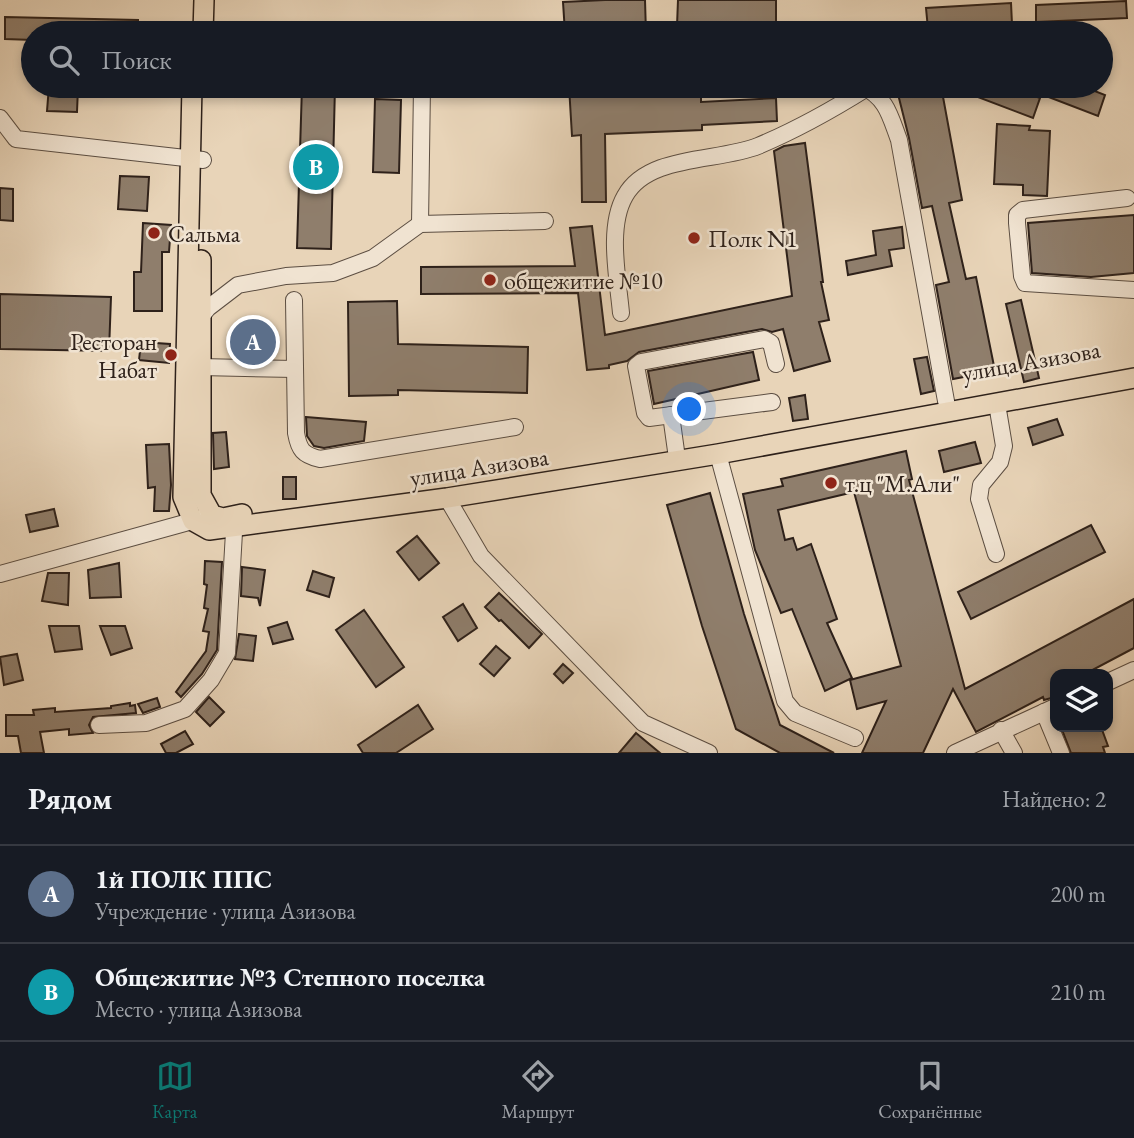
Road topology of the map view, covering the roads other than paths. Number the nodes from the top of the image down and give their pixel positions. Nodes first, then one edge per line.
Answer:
1 (192, 0) edge
2 (204, 0) edge
3 (192, 21) edge
4 (203, 21) edge
5 (193, 98) edge
6 (202, 98) edge
7 (422, 98) edge
8 (856, 98) edge
9 (880, 98) edge
10 (0, 118) edge
11 (8, 141) edge
12 (197, 159) junction
13 (1127, 198) dead end
14 (545, 221) dead end
15 (420, 224) junction
16 (1134, 290) edge
17 (294, 300) dead end
18 (621, 313) dead end
19 (200, 318) junction
20 (776, 364) dead end
21 (200, 367) junction
22 (1134, 368) edge
23 (295, 369) junction
24 (1134, 378) edge
25 (946, 401) junction
26 (772, 402) dead end
27 (997, 404) junction
28 (671, 415) junction
29 (515, 427) dead end
30 (676, 451) junction
31 (718, 454) junction
32 (447, 498) junction
33 (212, 515) junction
34 (192, 521) junction
35 (235, 522) junction
36 (996, 554) dead end
37 (0, 574) edge
38 (1134, 670) edge
39 (1113, 680) edge
40 (1050, 709) edge
41 (99, 725) dead end
42 (1001, 730) junction
43 (1055, 732) edge
44 (855, 738) dead end
45 (709, 753) edge
46 (955, 753) edge
47 (1014, 753) edge
48 (1060, 753) edge

1 - 3 main road
2 - 4 main road
5 - 12 main road
6 - 12 main road
7 - 15 street
8 - 18 street
9 - 25 street
10 - 11 street
11 - 12 street
12 - 19 main road
12 - 34 main road
13 - 16 street
14 - 15 street
15 - 19 street
17 - 23 street
19 - 21 main road
20 - 28 street
21 - 23 street
21 - 33 main road
22 - 25 main road, улица Азизова
23 - 29 street
24 - 27 main road, улица Азизова
25 - 30 main road, улица Азизова
26 - 28 street
27 - 31 main road, улица Азизова
27 - 36 street
28 - 30 street
30 - 35 main road, улица Азизова
31 - 32 main road, улица Азизова
31 - 44 street
32 - 35 main road, улица Азизова
32 - 45 street
33 - 34 street
33 - 35 main road, улица Азизова
34 - 35 main road, улица Азизова
34 - 37 street
35 - 41 street
38 - 39 street
40 - 42 street
42 - 46 street
42 - 47 street
43 - 48 street

